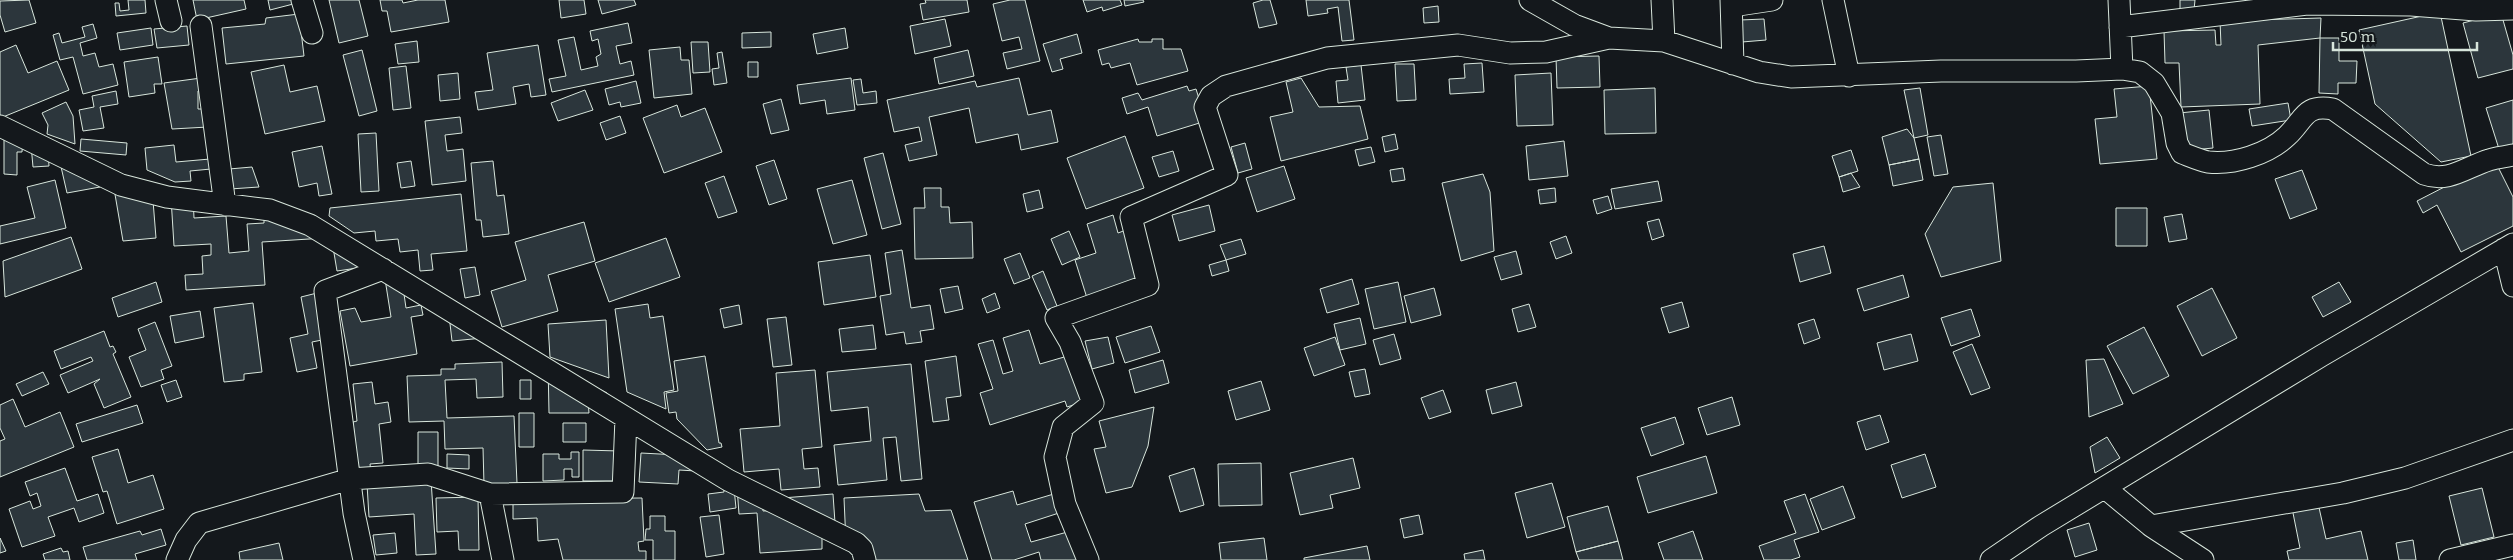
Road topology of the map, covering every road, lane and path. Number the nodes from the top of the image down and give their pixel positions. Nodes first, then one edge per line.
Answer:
1 (166, 0) edge
2 (302, 0) edge
3 (1530, 0) edge
4 (1662, 0) edge
5 (1772, 0) edge
6 (1834, 0) edge
7 (2118, 0) edge
8 (1731, 3) edge
9 (2513, 9) edge
10 (170, 21) dead end
11 (201, 26) dead end
12 (2120, 27) junction
13 (312, 33) dead end
14 (1609, 38) junction
15 (1664, 41) junction
16 (1733, 64) junction
17 (2122, 69) junction
18 (1850, 76) junction
19 (0, 126) edge
20 (2513, 154) edge
21 (226, 205) junction
22 (2509, 247) edge
23 (383, 269) junction
24 (2513, 286) edge
25 (626, 418) junction
26 (2513, 440) edge
27 (350, 479) junction
28 (2105, 488) junction
29 (490, 494) junction
30 (2151, 526) junction
31 (2513, 545) edge
32 (177, 560) edge
33 (364, 560) edge
34 (503, 560) edge
35 (865, 560) edge
36 (1088, 560) edge
37 (1991, 560) edge
38 (2204, 560) edge
39 (2450, 560) edge

1 - 10 street
2 - 13 street
3 - 14 street
4 - 15 street
5 - 8 street
6 - 18 street
7 - 12 street
8 - 16 street
9 - 12 street
11 - 21 street
12 - 17 street
14 - 15 street
14 - 36 street
15 - 16 street
16 - 18 street
17 - 18 street
17 - 20 street
19 - 21 street
21 - 23 street
22 - 24 street
22 - 28 street
23 - 25 street
23 - 27 street
25 - 29 street
25 - 35 street
26 - 30 street
27 - 29 street
27 - 32 street
27 - 33 street
28 - 30 street
28 - 37 street
29 - 34 street
30 - 38 street
31 - 39 street

